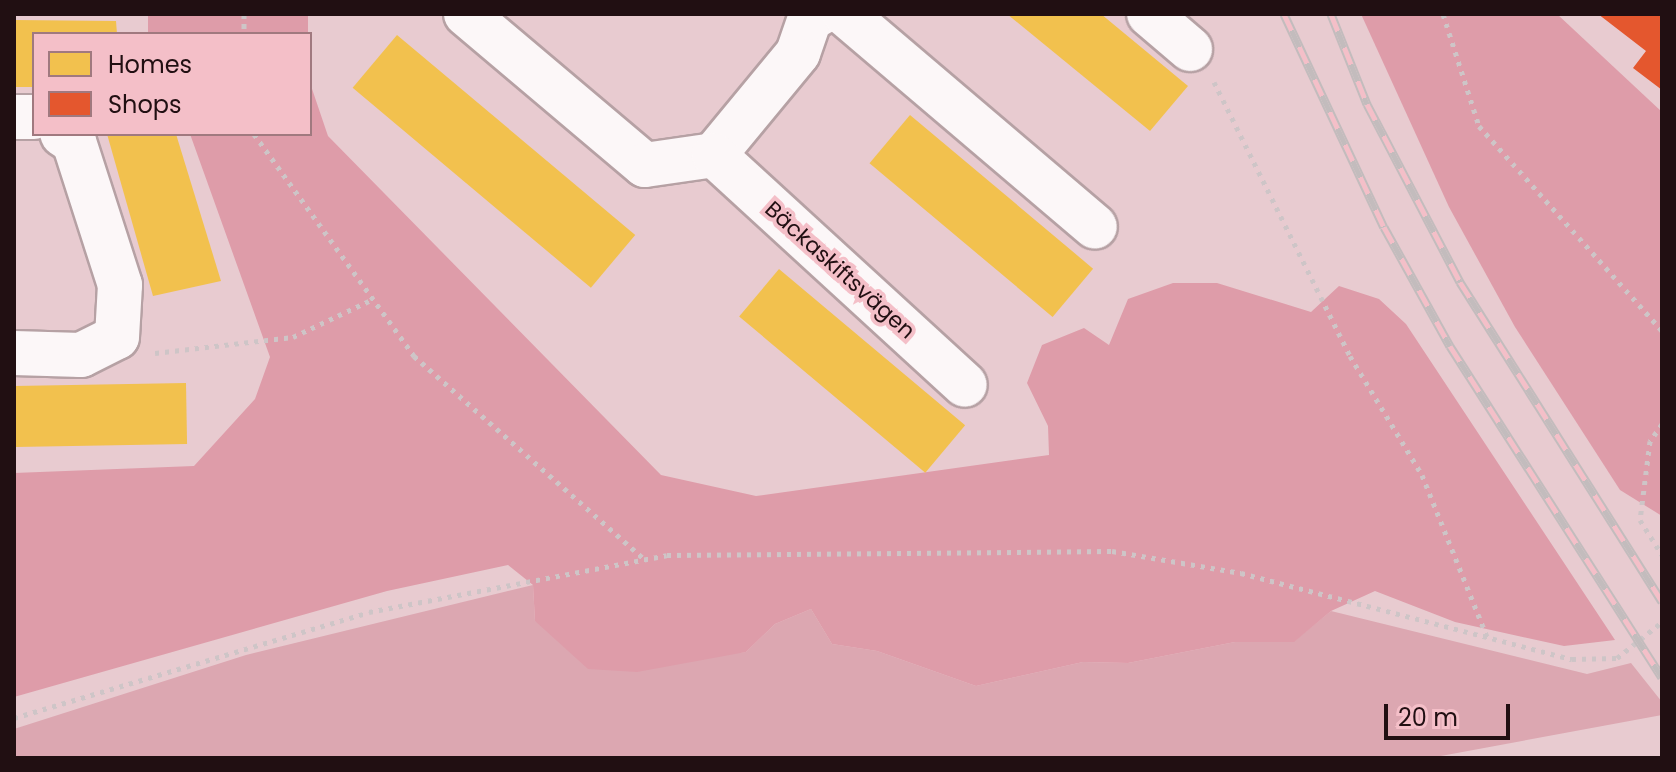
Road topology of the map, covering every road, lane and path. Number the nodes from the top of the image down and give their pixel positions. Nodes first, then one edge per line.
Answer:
1 (466, 14) edge
2 (1149, 14) edge
3 (1443, 14) edge
4 (825, 15) edge
5 (1190, 49) joint
6 (65, 136) edge
7 (255, 136) edge
8 (714, 155) junction
9 (1095, 227) dead end
10 (369, 301) junction
11 (1662, 331) edge
12 (117, 337) junction
13 (14, 353) edge
14 (965, 385) dead end
15 (1662, 424) edge
16 (1662, 555) edge
17 (645, 559) junction
18 (1662, 622) edge
19 (1488, 639) junction
20 (14, 718) edge

1 - 8 street
2 - 5 street
3 - 11 path
4 - 8 street
4 - 9 street
5 - 19 path
6 - 12 street
7 - 10 path
8 - 14 street, Bäckaskiftsvägen
10 - 12 path
10 - 17 path
12 - 13 street
15 - 16 path
17 - 19 path
17 - 20 path
18 - 19 path

